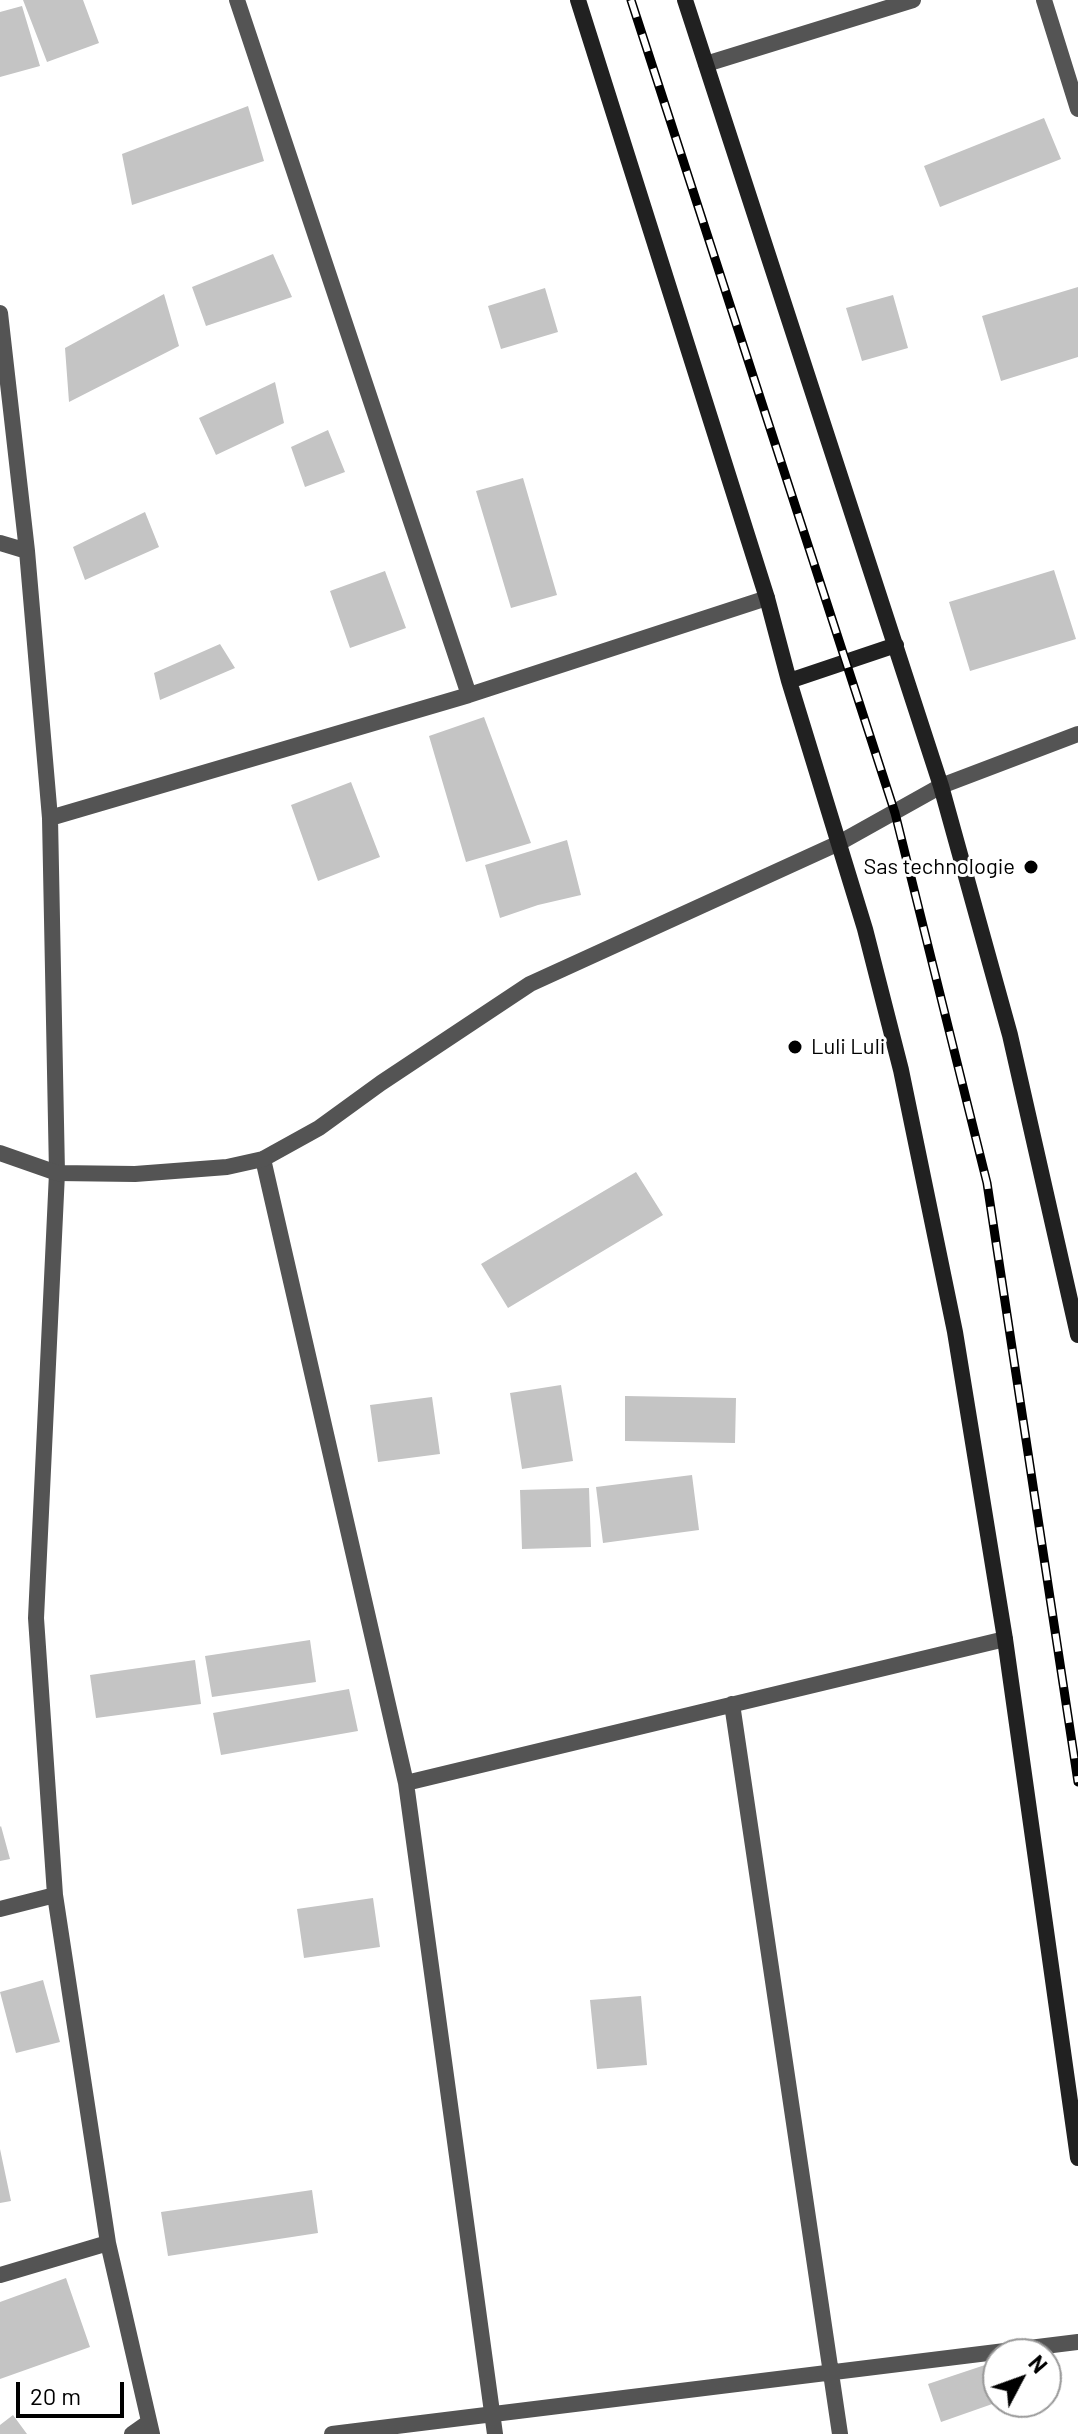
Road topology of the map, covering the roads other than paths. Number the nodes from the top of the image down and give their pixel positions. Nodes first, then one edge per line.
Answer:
1 (237, 0) edge
2 (578, 0) edge
3 (685, 0) edge
4 (913, 0) edge
5 (1044, 0) edge
6 (706, 64) junction
7 (1078, 109) edge
8 (0, 313) edge
9 (0, 543) edge
10 (27, 551) junction
11 (767, 598) junction
12 (896, 645) junction
13 (789, 681) junction
14 (469, 695) junction
15 (1078, 734) edge
16 (941, 786) junction
17 (50, 818) junction
18 (839, 843) junction
19 (0, 1153) edge
20 (263, 1159) junction
21 (57, 1173) junction
22 (1078, 1335) edge
23 (1005, 1639) junction
24 (732, 1704) junction
25 (406, 1783) junction
26 (55, 1895) junction
27 (0, 1909) edge
28 (1078, 2158) edge
29 (108, 2243) junction
30 (0, 2275) edge
31 (1078, 2342) edge
32 (830, 2372) junction
33 (491, 2414) junction
34 (151, 2428) edge
35 (132, 2434) edge
36 (332, 2434) edge
37 (495, 2434) edge
38 (840, 2434) edge

1 - 14 street
2 - 11 main road
3 - 6 main road
4 - 6 street
5 - 7 street
6 - 12 main road
8 - 10 street
9 - 10 street
10 - 17 street
11 - 13 main road
11 - 14 street
12 - 13 main road
12 - 16 main road
13 - 18 main road
14 - 17 street
15 - 16 street
16 - 18 street
16 - 22 main road
17 - 21 street
18 - 20 street
18 - 23 main road
19 - 21 street
20 - 21 street
20 - 25 street
21 - 26 street
23 - 24 street
23 - 28 main road
24 - 25 street
24 - 32 street
25 - 33 street
26 - 27 street
26 - 29 street
29 - 30 street
29 - 34 street
31 - 32 street
32 - 33 street
32 - 38 street
33 - 36 street
33 - 37 street
34 - 35 street

